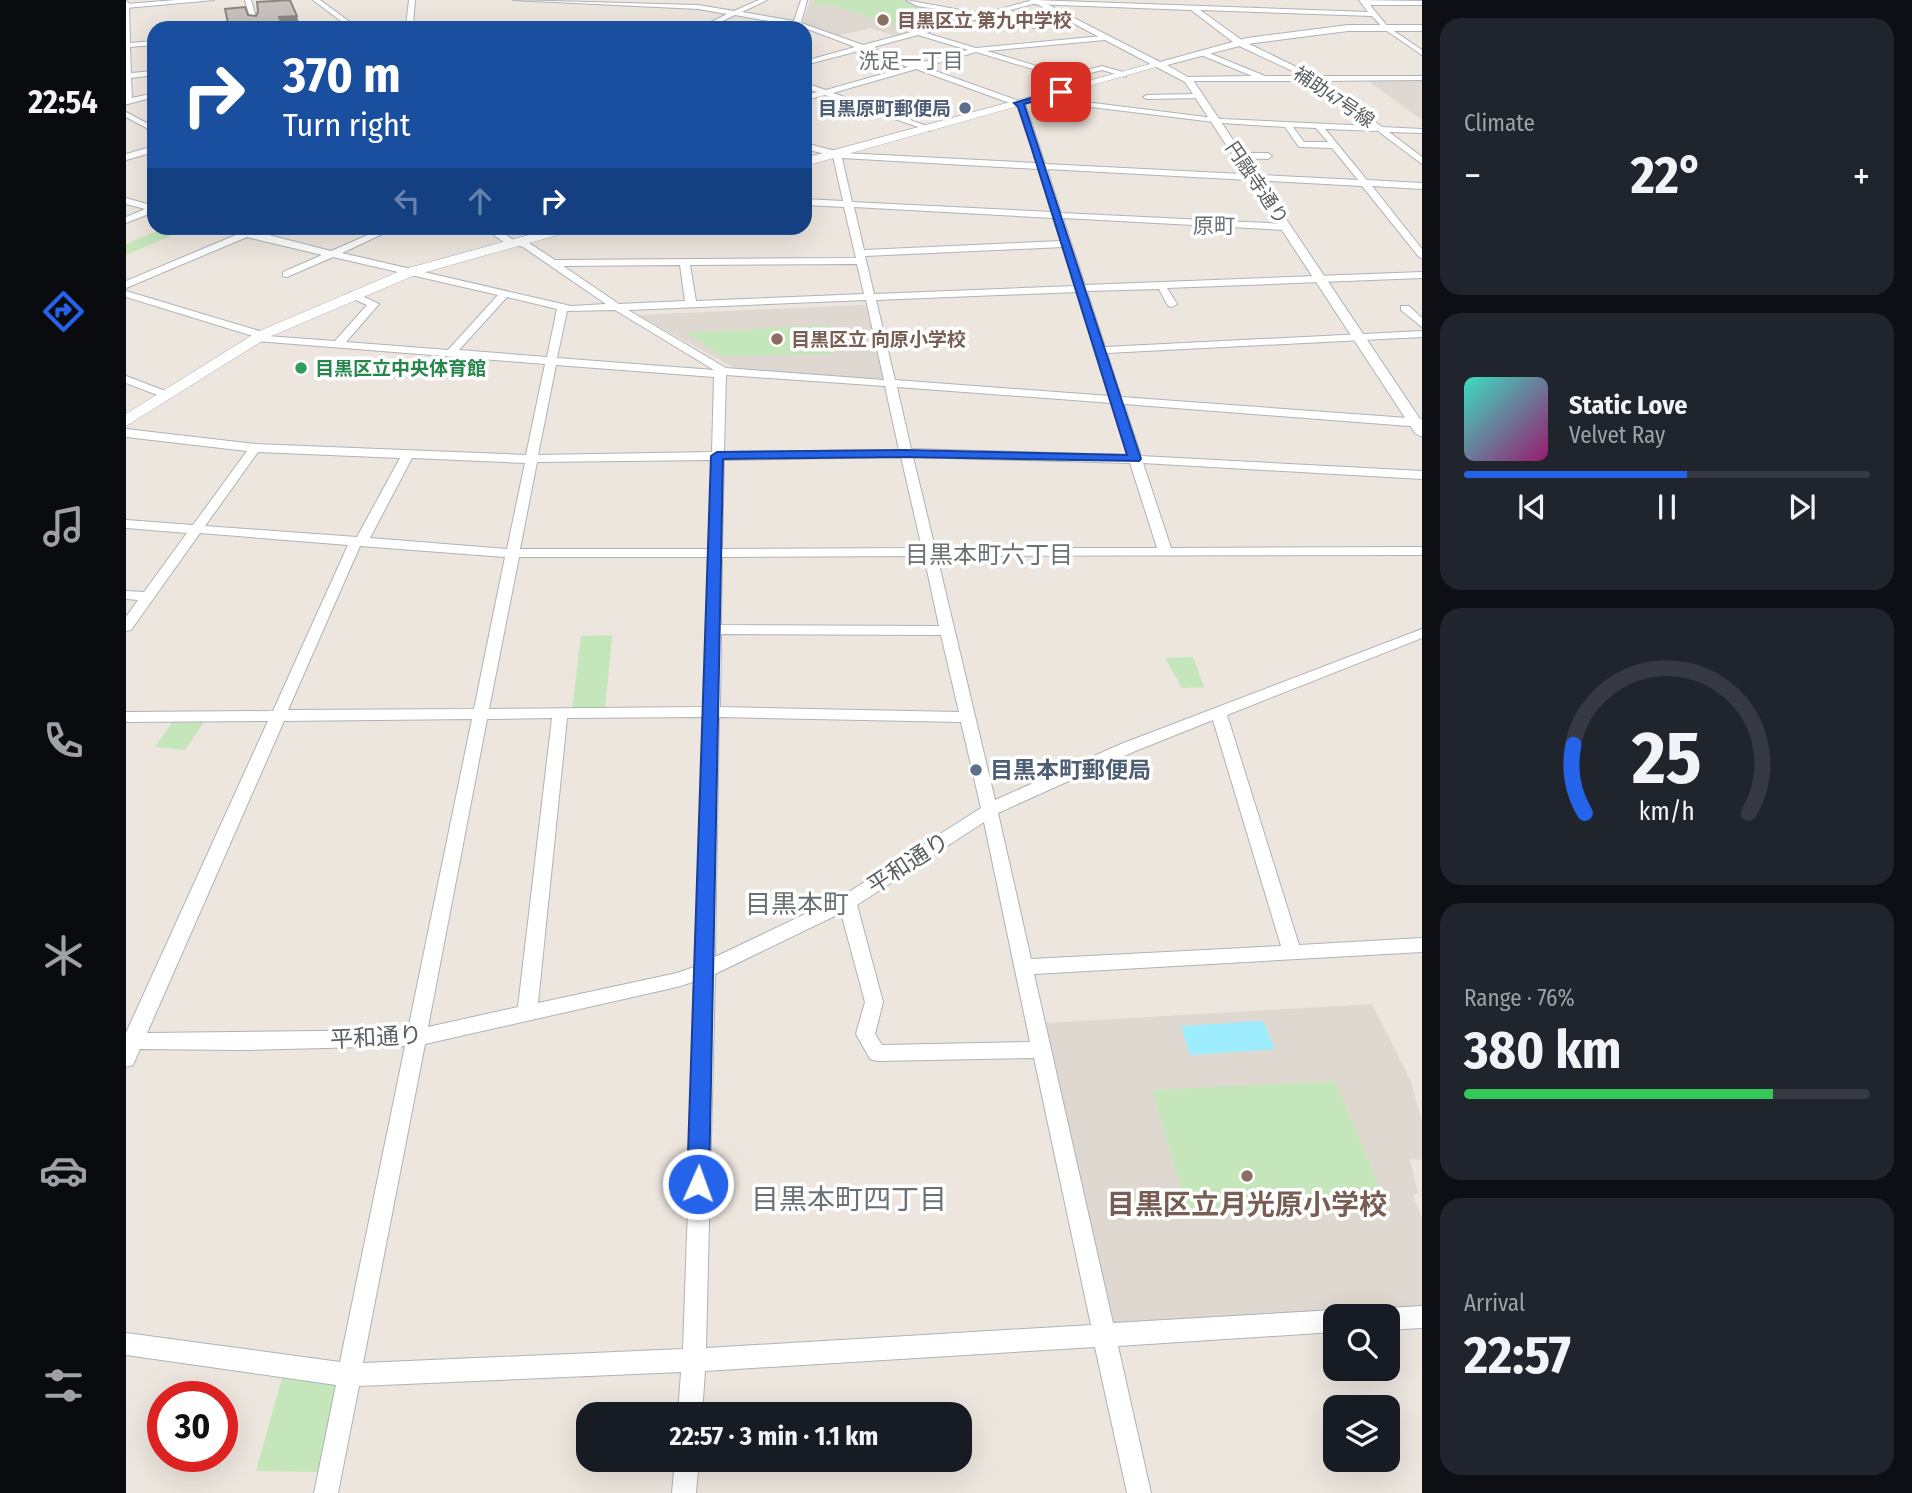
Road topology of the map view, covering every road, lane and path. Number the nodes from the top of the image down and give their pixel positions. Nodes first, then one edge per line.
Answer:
1 (210, 0) edge
2 (248, 0) edge
3 (316, 0) edge
4 (412, 0) edge
5 (516, 0) edge
6 (646, 0) edge
7 (764, 0) edge
8 (804, 0) edge
9 (909, 0) edge
10 (1182, 0) edge
11 (1033, 1) edge
12 (1274, 1) edge
13 (1363, 1) edge
14 (1409, 2) edge
15 (127, 5) edge
16 (634, 5) junction
17 (1419, 7) edge
18 (1194, 8) junction
19 (1005, 10) junction
20 (508, 11) dead end
21 (1275, 11) junction
22 (618, 13) dead end
23 (735, 13) junction
24 (1373, 14) junction
25 (985, 15) junction
26 (502, 18) dead end
27 (608, 18) dead end
28 (254, 21) edge
29 (345, 21) edge
30 (410, 21) edge
31 (500, 21) edge
32 (601, 21) edge
33 (717, 21) edge
34 (771, 21) edge
35 (796, 21) edge
36 (1036, 27) dead end
37 (1386, 28) junction
38 (1422, 28) edge
39 (812, 31) edge
40 (919, 33) junction
41 (1102, 37) junction
42 (1240, 43) junction
43 (147, 44) edge
44 (127, 45) edge
45 (864, 47) junction
46 (976, 50) junction
47 (1204, 52) junction
48 (1422, 53) edge
49 (127, 54) edge
50 (812, 61) edge
51 (870, 65) dead end
52 (1158, 65) junction
53 (917, 66) junction
54 (893, 73) junction
55 (147, 74) edge
56 (1122, 75) junction
57 (127, 76) edge
58 (1066, 77) junction
59 (1422, 78) edge
60 (1186, 79) junction
61 (1265, 79) junction
62 (1315, 79) junction
63 (1088, 84) junction
64 (812, 88) edge
65 (824, 93) junction
66 (812, 96) edge
67 (1199, 96) junction
68 (147, 97) edge
69 (1147, 97) dead end
70 (1037, 98) junction
71 (127, 102) edge
72 (1018, 103) junction
73 (126, 114) edge
74 (1215, 121) junction
75 (1287, 124) junction
76 (147, 126) edge
77 (1319, 126) junction
78 (927, 129) junction
79 (1381, 129) junction
80 (1422, 131) edge
81 (1334, 145) junction
82 (812, 148) edge
83 (147, 151) edge
84 (835, 155) junction
85 (1239, 156) junction
86 (1268, 156) dead end
87 (126, 157) edge
88 (812, 160) edge
89 (1422, 161) edge
90 (1041, 166) junction
91 (1253, 177) junction
92 (1365, 183) junction
93 (1422, 186) edge
94 (126, 201) edge
95 (812, 202) edge
96 (848, 204) junction
97 (147, 207) edge
98 (147, 212) edge
99 (1056, 214) junction
100 (126, 219) edge
101 (1285, 227) junction
102 (244, 235) edge
103 (250, 235) edge
104 (375, 235) edge
105 (500, 235) edge
106 (541, 235) edge
107 (512, 243) junction
108 (1066, 244) junction
109 (629, 248) dead end
110 (331, 254) junction
111 (1422, 255) edge
112 (859, 257) junction
113 (554, 263) junction
114 (627, 263) junction
115 (685, 263) junction
116 (410, 272) junction
117 (287, 274) dead end
118 (1422, 277) edge
119 (1322, 281) junction
120 (126, 285) edge
121 (1163, 290) junction
122 (1081, 291) junction
123 (126, 294) edge
124 (505, 294) junction
125 (353, 295) junction
126 (869, 299) junction
127 (691, 304) junction
128 (1172, 304) dead end
129 (1405, 307) dead end
130 (562, 308) junction
131 (618, 308) junction
132 (1422, 324) edge
133 (1422, 334) edge
134 (259, 337) junction
135 (1358, 337) junction
136 (337, 345) junction
137 (1101, 350) junction
138 (452, 352) junction
139 (551, 360) junction
140 (721, 373) junction
141 (126, 379) edge
142 (888, 384) junction
143 (164, 394) junction
144 (1116, 402) junction
145 (126, 421) edge
146 (1420, 426) edge
147 (126, 433) edge
148 (255, 448) junction
149 (905, 453) junction
150 (408, 454) junction
151 (717, 456) junction
152 (531, 459) junction
153 (1135, 459) junction
154 (1422, 475) edge
155 (126, 524) edge
156 (195, 529) junction
157 (358, 542) junction
158 (715, 551) junction
159 (927, 551) junction
160 (1165, 551) junction
161 (1422, 551) edge
162 (512, 553) junction
163 (126, 595) edge
164 (148, 597) junction
165 (126, 627) edge
166 (713, 629) junction
167 (945, 631) junction
168 (1422, 633) edge
169 (711, 712) junction
170 (1218, 712) junction
171 (560, 715) junction
172 (478, 716) junction
173 (277, 717) junction
174 (126, 718) edge
175 (966, 718) junction
176 (989, 809) junction
177 (847, 902) junction
178 (1422, 945) edge
179 (1292, 952) junction
180 (1023, 967) junction
181 (706, 970) junction
182 (527, 1014) junction
183 (414, 1038) junction
184 (128, 1048) edge
185 (1041, 1051) junction
186 (1422, 1317) edge
187 (1400, 1318) edge
188 (1323, 1322) edge
189 (1105, 1335) junction
190 (126, 1344) edge
191 (694, 1360) junction
192 (349, 1375) junction
193 (691, 1402) edge
194 (686, 1472) edge
195 (326, 1493) edge
196 (684, 1493) edge
197 (1139, 1493) edge

1 - 15 street
2 - 28 street
3 - 29 street
4 - 30 street
5 - 16 street
5 - 20 street
6 - 16 street
7 - 23 street
8 - 35 street
9 - 25 street
10 - 18 street
11 - 18 street
11 - 19 street
11 - 41 street, 円融寺通り
12 - 21 street
13 - 14 street
13 - 24 street
14 - 17 street
15 - 44 street
16 - 22 street
16 - 23 street
18 - 21 street
18 - 42 street
19 - 25 street
19 - 36 street
21 - 24 street
23 - 33 street
23 - 34 street
24 - 37 street
25 - 40 street
26 - 31 street
27 - 32 street
37 - 38 street
37 - 42 street
37 - 48 street
39 - 45 street
40 - 45 street
40 - 46 street
41 - 46 street
41 - 52 street, 円融寺通り
42 - 47 street
42 - 62 street, 補助47号線
43 - 44 street
44 - 49 street
45 - 50 street
45 - 53 street
46 - 53 street
46 - 58 street
47 - 52 street
47 - 61 street
49 - 57 street
51 - 54 street
52 - 56 main road
52 - 60 street, 円融寺通り
53 - 54 street
53 - 72 street
54 - 65 street
55 - 57 street
56 - 58 street
56 - 63 main road
57 - 71 street
58 - 63 street
59 - 62 street
60 - 61 street
60 - 67 street, 円融寺通り
61 - 62 street
62 - 79 street, 補助47号線
63 - 70 main road
64 - 65 street
65 - 66 street
65 - 78 street
67 - 69 street
67 - 74 street, 円融寺通り
68 - 71 street
70 - 72 main road
70 - 74 street
72 - 78 main road
72 - 90 street
73 - 76 street
74 - 75 street
74 - 85 street, 円融寺通り
75 - 77 street
75 - 81 street
77 - 79 street
77 - 81 street
78 - 84 main road
79 - 80 street
79 - 89 street, 補助47号線
81 - 92 street
82 - 84 street
83 - 87 street
84 - 88 main road
84 - 90 street
84 - 96 street
85 - 86 street
85 - 91 street, 円融寺通り
90 - 91 street
90 - 99 street
91 - 92 street
91 - 101 street, 円融寺通り
92 - 93 street
92 - 111 street
94 - 97 street
95 - 96 street
96 - 99 street
96 - 112 street
98 - 100 street
99 - 101 street
99 - 108 street
101 - 119 street, 円融寺通り
102 - 120 street
103 - 110 street
104 - 110 street
105 - 107 street
106 - 107 main road
107 - 113 street
107 - 116 main road
107 - 131 street
108 - 112 street
108 - 122 street
109 - 114 street
110 - 116 street
110 - 117 street
112 - 115 street
112 - 126 street
113 - 114 street
113 - 131 street
114 - 115 street
115 - 127 street
116 - 124 street
116 - 125 main road
118 - 119 street
119 - 121 street
119 - 122 street
119 - 135 street, 円融寺通り
121 - 122 street
121 - 128 street
122 - 126 street
122 - 137 street
123 - 134 street
124 - 130 street
124 - 138 street
125 - 134 main road
125 - 136 street
126 - 127 street
126 - 131 street
126 - 142 street
127 - 131 street
129 - 132 street
130 - 131 street
130 - 139 street
131 - 140 street
133 - 135 street
134 - 136 street
134 - 143 main road
135 - 137 street
135 - 146 street, 円融寺通り
136 - 138 street
137 - 144 street
138 - 139 street
139 - 140 street
139 - 152 street
140 - 142 street
140 - 151 street
141 - 143 street
142 - 144 street
142 - 149 street
143 - 145 main road
144 - 146 street
144 - 153 street
147 - 148 street
148 - 150 street
148 - 156 street
149 - 151 street
149 - 153 street
149 - 159 street
150 - 152 street
150 - 157 street
151 - 152 street
151 - 158 street
152 - 162 street
153 - 154 street
153 - 160 street
155 - 156 street
156 - 157 street
156 - 164 street
157 - 162 street
157 - 173 street
158 - 159 street
158 - 162 street
158 - 166 street
159 - 160 street
159 - 167 street
160 - 161 street
162 - 172 street
163 - 164 street
164 - 165 street
166 - 167 street
166 - 169 street
167 - 175 street
168 - 170 street, 平和通り
169 - 171 street
169 - 175 street
169 - 181 street
170 - 176 street, 平和通り
170 - 179 street
171 - 172 street
171 - 182 street
172 - 173 street
172 - 183 street
173 - 174 street
173 - 184 street
175 - 176 street
176 - 177 street, 平和通り
176 - 180 street
177 - 181 street, 平和通り
177 - 185 street
178 - 179 street
179 - 180 street
180 - 185 street
181 - 182 street, 平和通り
181 - 191 street
182 - 183 street, 平和通り
183 - 184 street, 平和通り
183 - 192 street
185 - 189 street
186 - 187 street
188 - 189 street
189 - 191 street
189 - 197 street
190 - 192 street
191 - 192 street
191 - 193 street
192 - 195 street
194 - 196 street

